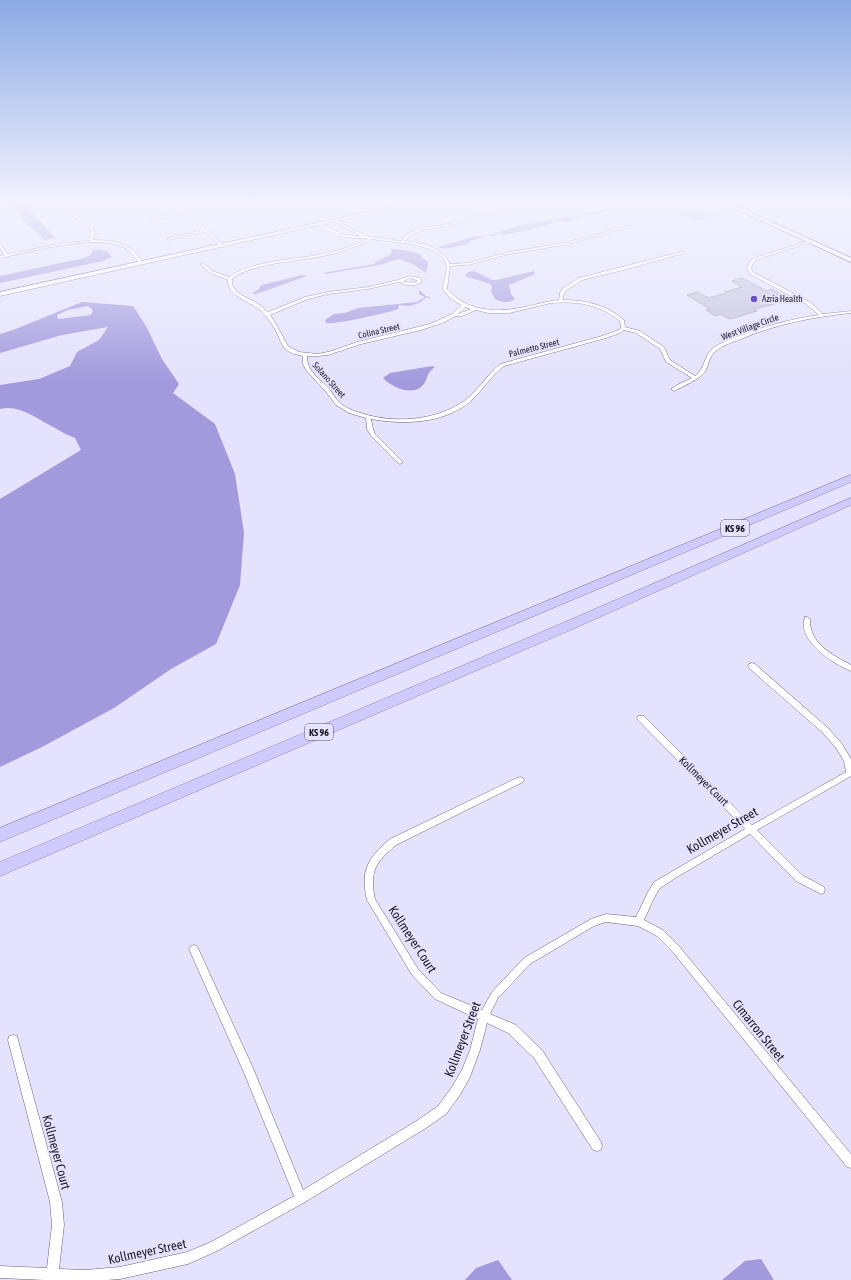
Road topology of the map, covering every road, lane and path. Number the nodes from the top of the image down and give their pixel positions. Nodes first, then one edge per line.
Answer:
1 (147, 262) edge
2 (280, 262) edge
3 (447, 262) edge
4 (477, 262) edge
5 (648, 262) edge
6 (753, 262) edge
7 (141, 263) joint
8 (202, 264) dead end
9 (448, 266) junction
10 (230, 279) junction
11 (399, 281) dead end
12 (0, 294) edge
13 (561, 301) junction
14 (464, 305) junction
15 (475, 309) junction
16 (851, 312) edge
17 (267, 314) junction
18 (454, 315) junction
19 (822, 315) junction
20 (623, 328) junction
21 (305, 355) junction
22 (695, 378) junction
23 (674, 389) dead end
24 (368, 417) junction
25 (400, 462) dead end
26 (851, 478) edge
27 (851, 501) edge
28 (807, 619) dead end
29 (752, 666) dead end
30 (851, 668) edge
31 (641, 718) dead end
32 (851, 773) edge
33 (520, 780) dead end
34 (752, 829) junction
35 (0, 835) edge
36 (0, 869) edge
37 (821, 890) dead end
38 (639, 922) junction
39 (194, 949) dead end
40 (484, 1016) junction
41 (13, 1040) dead end
42 (597, 1146) dead end
43 (851, 1164) edge
44 (301, 1198) junction
45 (0, 1272) edge
46 (52, 1274) junction

1 - 7 street
2 - 10 street
3 - 9 street
4 - 9 street
5 - 13 street
6 - 19 street
7 - 12 street
8 - 10 street
9 - 14 street
10 - 17 street, Solano Street
11 - 17 street
13 - 15 street
13 - 20 street
14 - 15 street
14 - 18 street, Colina Street
15 - 18 street, Colina Street
16 - 19 street, West Village Circle
17 - 21 street, Solano Street
18 - 21 street, Colina Street
19 - 22 street, West Village Circle
20 - 22 street
20 - 24 street, Palmetto Street
21 - 24 street, Solano Street
22 - 23 street, West Village Circle
24 - 25 street
26 - 35 highway, KS 96
27 - 36 highway, KS 96
28 - 30 street
29 - 32 street
31 - 34 street, Kollmeyer Court
32 - 34 street, Kollmeyer Street
33 - 40 street, Kollmeyer Court
34 - 37 street, Kollmeyer Court
34 - 38 street, Kollmeyer Street
38 - 40 street, Kollmeyer Street
38 - 43 street, Cimarron Street
39 - 44 street
40 - 42 street, Kollmeyer Court
40 - 44 street, Kollmeyer Street
41 - 46 street, Kollmeyer Court
44 - 46 street, Kollmeyer Street
45 - 46 street, Kollmeyer Street

